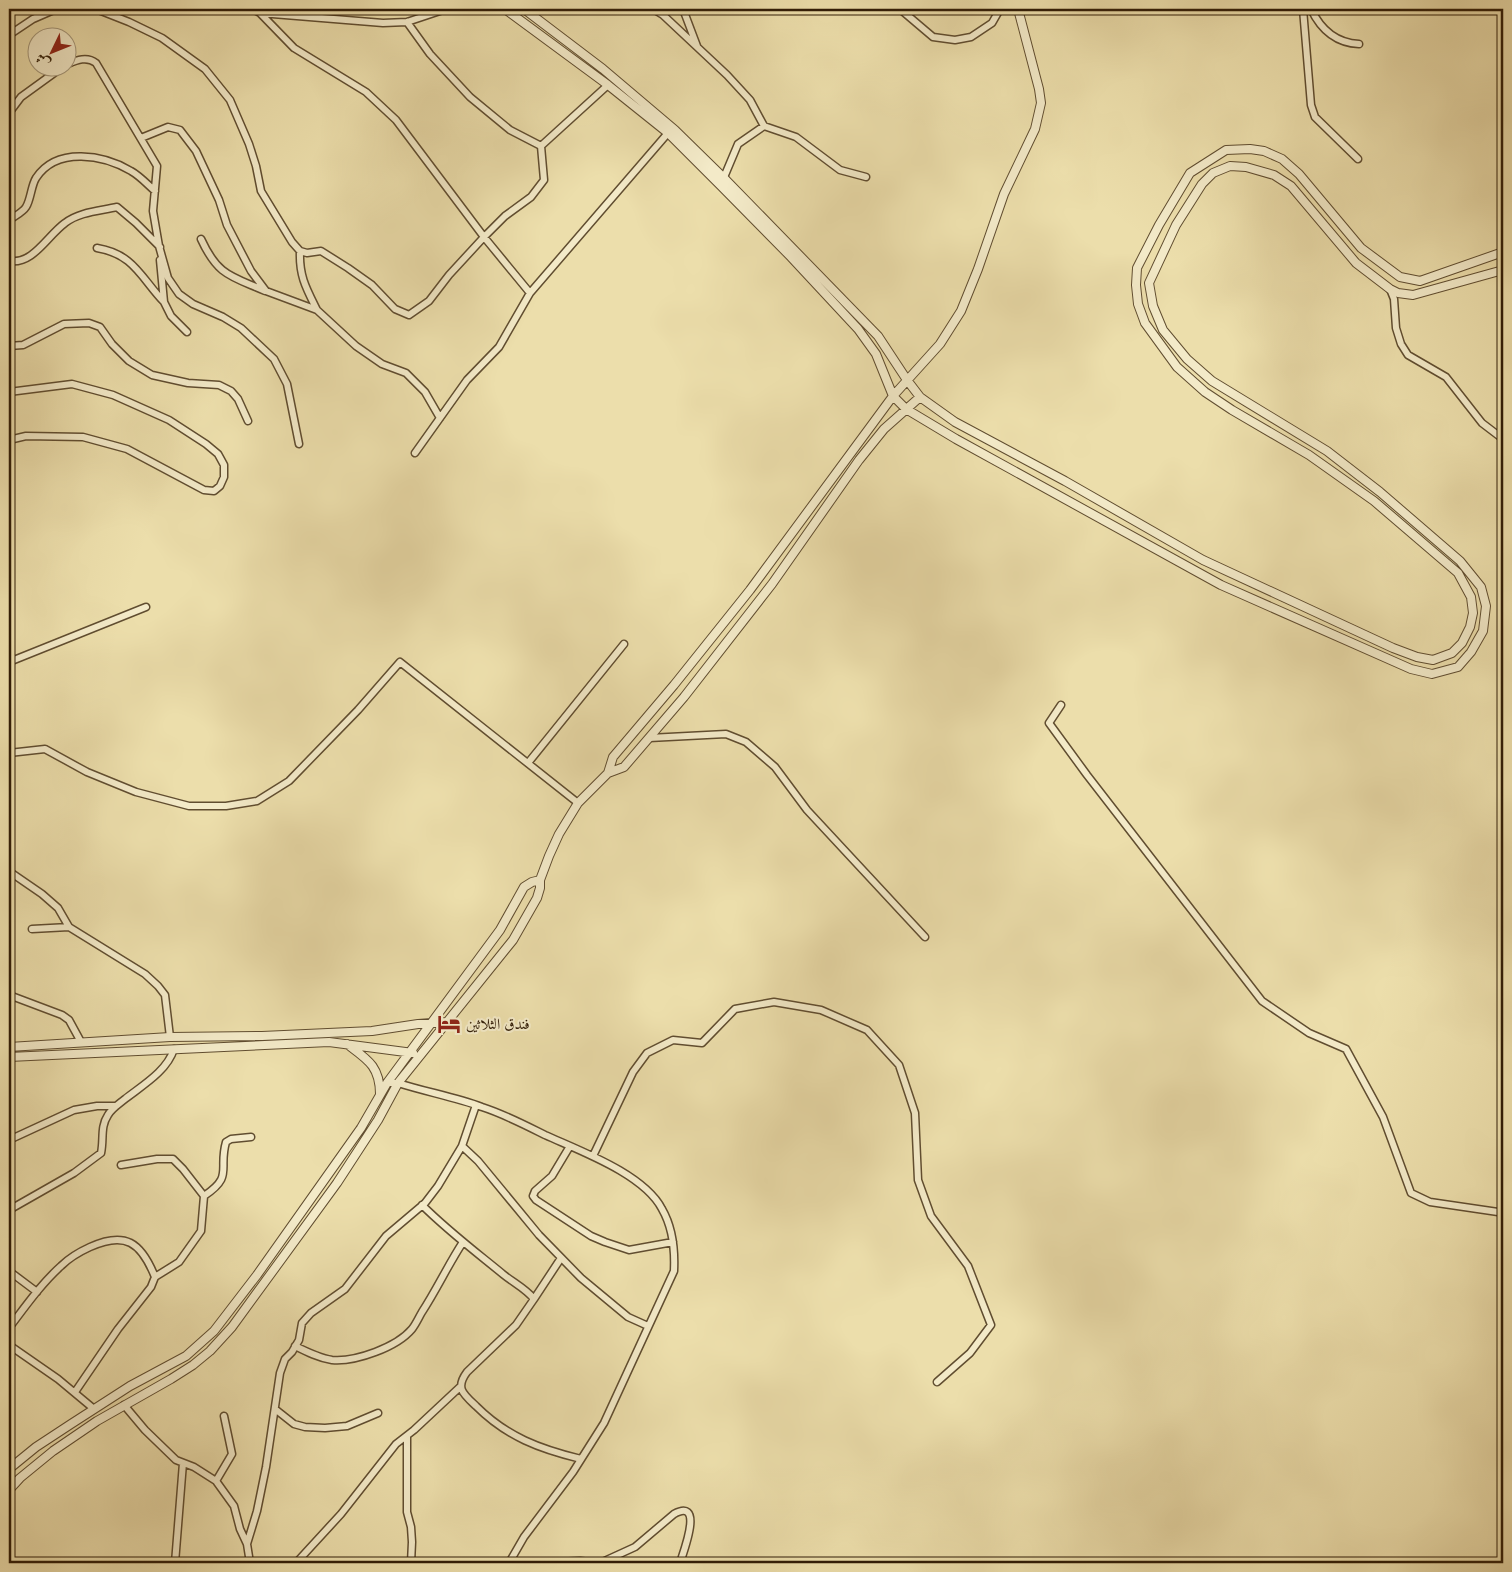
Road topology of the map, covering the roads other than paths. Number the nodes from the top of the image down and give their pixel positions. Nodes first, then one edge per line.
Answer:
1 (56, 9) edge
2 (96, 9) edge
3 (253, 9) edge
4 (446, 9) edge
5 (505, 9) edge
6 (524, 9) edge
7 (653, 9) edge
8 (682, 9) edge
9 (900, 9) edge
10 (1000, 9) edge
11 (1018, 9) edge
12 (1303, 9) edge
13 (1311, 9) edge
14 (260, 13) junction
15 (407, 22) junction
16 (9, 36) edge
17 (1359, 44) dead end
18 (699, 49) junction
19 (78, 60) edge
20 (47, 78) edge
21 (608, 85) junction
22 (9, 112) edge
23 (764, 126) junction
24 (668, 133) junction
25 (141, 138) junction
26 (541, 146) junction
27 (1358, 159) dead end
28 (866, 177) dead end
29 (724, 178) junction
30 (721, 186) junction
31 (155, 191) junction
32 (11, 219) dead end
33 (484, 237) junction
34 (201, 239) dead end
35 (160, 246) junction
36 (97, 248) dead end
37 (300, 251) junction
38 (1503, 252) edge
39 (9, 261) edge
40 (1503, 270) edge
41 (1390, 289) junction
42 (266, 291) junction
43 (530, 293) junction
44 (164, 302) junction
45 (317, 310) junction
46 (187, 332) dead end
47 (9, 346) edge
48 (907, 380) junction
49 (9, 392) edge
50 (893, 396) junction
51 (920, 397) junction
52 (906, 409) junction
53 (440, 418) junction
54 (248, 422) dead end
55 (1503, 439) edge
56 (9, 440) edge
57 (299, 444) dead end
58 (415, 453) dead end
59 (146, 607) dead end
60 (624, 644) dead end
61 (9, 662) edge
62 (1061, 705) dead end
63 (649, 738) junction
64 (9, 753) edge
65 (528, 763) junction
66 (608, 773) junction
67 (578, 803) junction
68 (10, 872) dead end
69 (540, 880) junction
70 (69, 927) junction
71 (32, 929) dead end
72 (925, 937) dead end
73 (9, 995) edge
74 (432, 1022) junction
75 (446, 1022) junction
76 (170, 1037) junction
77 (81, 1042) junction
78 (345, 1043) junction
79 (9, 1047) edge
80 (174, 1049) junction
81 (411, 1052) junction
82 (420, 1056) junction
83 (9, 1057) edge
84 (387, 1083) junction
85 (398, 1083) junction
86 (380, 1095) junction
87 (476, 1105) junction
88 (116, 1106) junction
89 (251, 1137) dead end
90 (9, 1140) edge
91 (462, 1146) junction
92 (570, 1146) junction
93 (593, 1156) junction
94 (121, 1165) dead end
95 (204, 1196) junction
96 (422, 1205) junction
97 (9, 1210) edge
98 (1503, 1214) edge
99 (463, 1242) junction
100 (673, 1242) junction
101 (561, 1258) junction
102 (9, 1271) edge
103 (155, 1277) junction
104 (37, 1292) junction
105 (534, 1299) junction
106 (648, 1326) junction
107 (9, 1328) edge
108 (9, 1345) edge
109 (295, 1346) junction
110 (937, 1382) dead end
111 (460, 1387) junction
112 (75, 1392) junction
113 (124, 1405) junction
114 (275, 1409) junction
115 (94, 1410) junction
116 (378, 1413) dead end
117 (224, 1416) dead end
118 (407, 1436) junction
119 (581, 1460) junction
120 (183, 1463) junction
121 (9, 1469) edge
122 (216, 1481) junction
123 (9, 1490) edge
124 (247, 1544) junction
125 (175, 1563) edge
126 (250, 1563) edge
127 (296, 1563) edge
128 (411, 1563) edge
129 (509, 1563) edge
130 (534, 1563) edge
131 (680, 1563) edge

1 - 16 street
2 - 37 street
3 - 14 street
4 - 15 street
5 - 21 street
6 - 29 street
7 - 18 street
8 - 18 street
9 - 10 street
11 - 48 street
12 - 27 street
13 - 17 street
14 - 15 street
14 - 33 street
15 - 26 street
18 - 23 street
19 - 25 street
20 - 22 street
21 - 24 street
21 - 26 street
23 - 28 street
23 - 29 street
24 - 30 street
24 - 43 street
25 - 31 street
25 - 42 street
26 - 33 street
29 - 30 street
29 - 48 street
30 - 50 street
31 - 32 street
31 - 35 street
33 - 37 street
33 - 43 street
34 - 42 street
35 - 39 street
35 - 44 street
35 - 57 street
36 - 44 street
37 - 45 street
38 - 51 street
40 - 41 street
41 - 52 street
41 - 55 street
42 - 45 street
43 - 53 street
44 - 46 street
45 - 53 street
47 - 54 street
48 - 50 street
48 - 51 street
49 - 56 street
50 - 52 street
50 - 66 street
51 - 52 street
52 - 63 street
53 - 58 street
59 - 61 street
60 - 65 street
62 - 98 street
63 - 66 street
63 - 72 street
64 - 65 street
65 - 67 street
66 - 67 street
67 - 69 street
68 - 70 street
69 - 74 street
69 - 75 street
70 - 71 street
70 - 76 street
73 - 77 street
74 - 75 street
74 - 76 street
74 - 81 street
75 - 82 street
76 - 77 street
77 - 79 street
78 - 80 street
78 - 81 street
78 - 86 street
80 - 83 street
80 - 88 street
81 - 82 street
81 - 84 street
82 - 85 street
84 - 85 street
84 - 86 street
85 - 87 street
85 - 113 street
86 - 115 street
87 - 91 street
87 - 92 street
88 - 90 street
88 - 97 street
89 - 95 street
91 - 96 street
91 - 101 street
92 - 93 street
92 - 100 street
93 - 100 street
93 - 110 street
94 - 95 street
95 - 103 street
96 - 99 street
96 - 109 street
99 - 105 street
99 - 109 street
100 - 106 street
101 - 105 street
101 - 106 street
102 - 104 street
103 - 104 street
103 - 112 street
104 - 107 street
105 - 111 street
106 - 119 street
108 - 112 street
109 - 114 street
111 - 118 street
111 - 119 street
112 - 115 street
113 - 120 street
113 - 123 street
114 - 116 street
114 - 124 street
115 - 121 street
117 - 122 street
118 - 127 street
118 - 128 street
119 - 129 street
120 - 122 street
120 - 125 street
122 - 124 street
124 - 126 street
130 - 131 street

